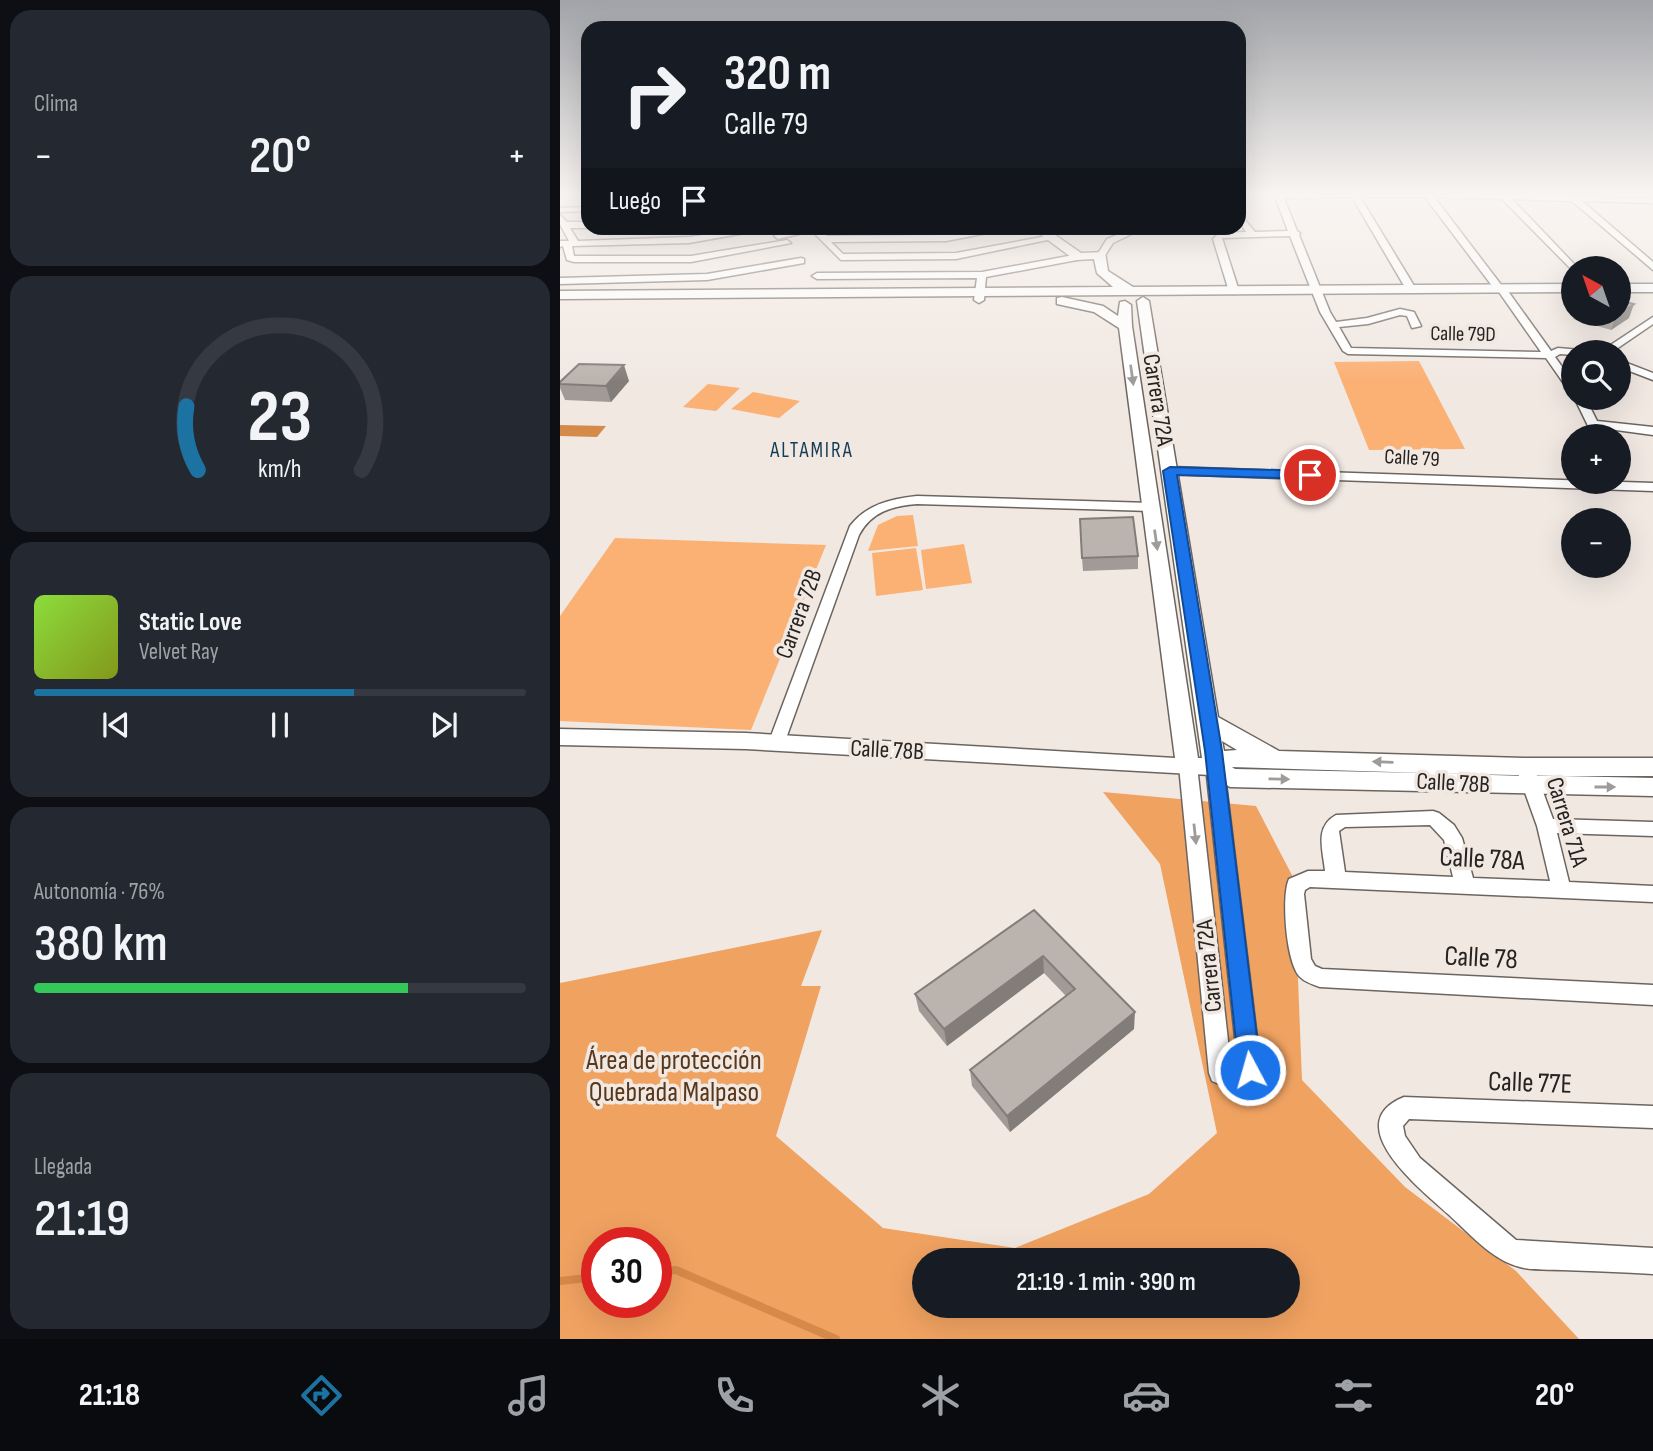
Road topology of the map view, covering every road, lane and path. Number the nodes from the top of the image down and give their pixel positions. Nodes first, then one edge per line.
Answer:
1 (570, 256) edge
2 (706, 256) edge
3 (797, 256) edge
4 (841, 256) edge
5 (959, 256) edge
6 (1085, 256) edge
7 (1101, 256) edge
8 (1223, 256) edge
9 (1305, 256) edge
10 (1392, 256) edge
11 (1476, 256) edge
12 (1079, 257) joint
13 (801, 261) junction
14 (982, 275) junction
15 (817, 276) junction
16 (707, 277) junction
17 (560, 281) edge
18 (1561, 288) edge
19 (1631, 288) edge
20 (1653, 288) edge
21 (1411, 289) junction
22 (1501, 289) junction
23 (1318, 290) junction
24 (1125, 291) junction
25 (1234, 291) junction
26 (1091, 292) junction
27 (704, 293) junction
28 (828, 293) junction
29 (560, 295) edge
30 (979, 297) junction
31 (1057, 301) junction
32 (560, 303) edge
33 (1653, 320) edge
34 (1333, 325) junction
35 (1125, 326) junction
36 (1416, 326) dead end
37 (1641, 327) junction
38 (1653, 331) edge
39 (1622, 340) edge
40 (1561, 351) edge
41 (1551, 355) junction
42 (1631, 368) edge
43 (1561, 370) edge
44 (1653, 377) edge
45 (1162, 422) junction
46 (1138, 424) junction
47 (1631, 431) edge
48 (1653, 431) edge
49 (1170, 471) junction
50 (1561, 481) edge
51 (1631, 483) edge
52 (1653, 487) edge
53 (1152, 507) junction
54 (1209, 722) junction
55 (1184, 731) junction
56 (560, 737) edge
57 (776, 744) junction
58 (1278, 759) junction
59 (1143, 764) junction
60 (1451, 764) junction
61 (1188, 766) junction
62 (1215, 767) junction
63 (1653, 767) edge
64 (1528, 777) junction
65 (1406, 781) junction
66 (1653, 787) edge
67 (1546, 826) junction
68 (1653, 829) edge
69 (1336, 879) junction
70 (1465, 885) junction
71 (1562, 891) junction
72 (1653, 894) edge
73 (1308, 972) joint
74 (1653, 995) edge
75 (1653, 1117) edge
76 (1653, 1261) edge

1 - 2 street
3 - 13 street
4 - 5 street
6 - 12 main road
7 - 24 main road, Carrera 72A
8 - 25 street
9 - 23 street
10 - 21 street
11 - 22 street
12 - 14 street
13 - 15 street
13 - 16 street
14 - 15 street
14 - 30 street
15 - 28 street
16 - 17 street
16 - 27 street
18 - 22 main road
19 - 20 main road
21 - 22 main road
21 - 23 main road
22 - 41 street
23 - 25 main road
23 - 34 street
24 - 25 main road
24 - 26 main road
24 - 26 main road
24 - 31 main road
24 - 35 main road, Carrera 72A
24 - 45 main road, Carrera 72A
26 - 30 main road
27 - 28 main road
27 - 29 main road
28 - 30 main road
30 - 31 main road
30 - 32 main road
31 - 35 main road
33 - 37 street
34 - 36 street
34 - 41 street, Calle 79D
35 -> 46 main road, Carrera 72A
37 - 38 street
37 - 39 street
40 - 41 street, Calle 79D
41 - 43 street
42 - 44 street
45 - 46 main road
45 - 49 main road, Carrera 72A
46 - 53 main road, Carrera 72A
47 - 48 street
49 - 50 street, Calle 79
49 - 54 main road, Carrera 72A
51 - 52 street, Calle 79
53 -> 55 main road, Carrera 72A
53 - 57 street, Carrera 72B
54 - 58 main road
54 - 62 main road, Carrera 72A
55 - 59 main road
55 - 61 main road, Carrera 72A
56 - 57 main road, Calle 78B
57 - 59 main road, Calle 78B
60 -> 58 main road, Calle 78B
58 - 62 main road, Calle 78B
59 - 61 main road, Calle 78B
60 - 64 main road, Calle 78B
60 - 65 main road
61 - 62 main road, Calle 78B
61 -> 62 street, Carrera 72A
62 -> 65 main road, Calle 78B
63 - 64 main road, Calle 78B
64 - 65 main road, Calle 78B
64 -> 66 main road, Calle 78B
64 - 67 street, Carrera 71A
67 - 68 street
67 - 71 street, Carrera 71A
69 - 70 street, Calle 78A
69 - 70 street, Calle 78B
69 - 73 street, Calle 78A
70 - 71 street, Calle 78A
71 - 72 street, Calle 78A
73 - 74 street, Calle 78
75 - 76 street, Calle 77E

